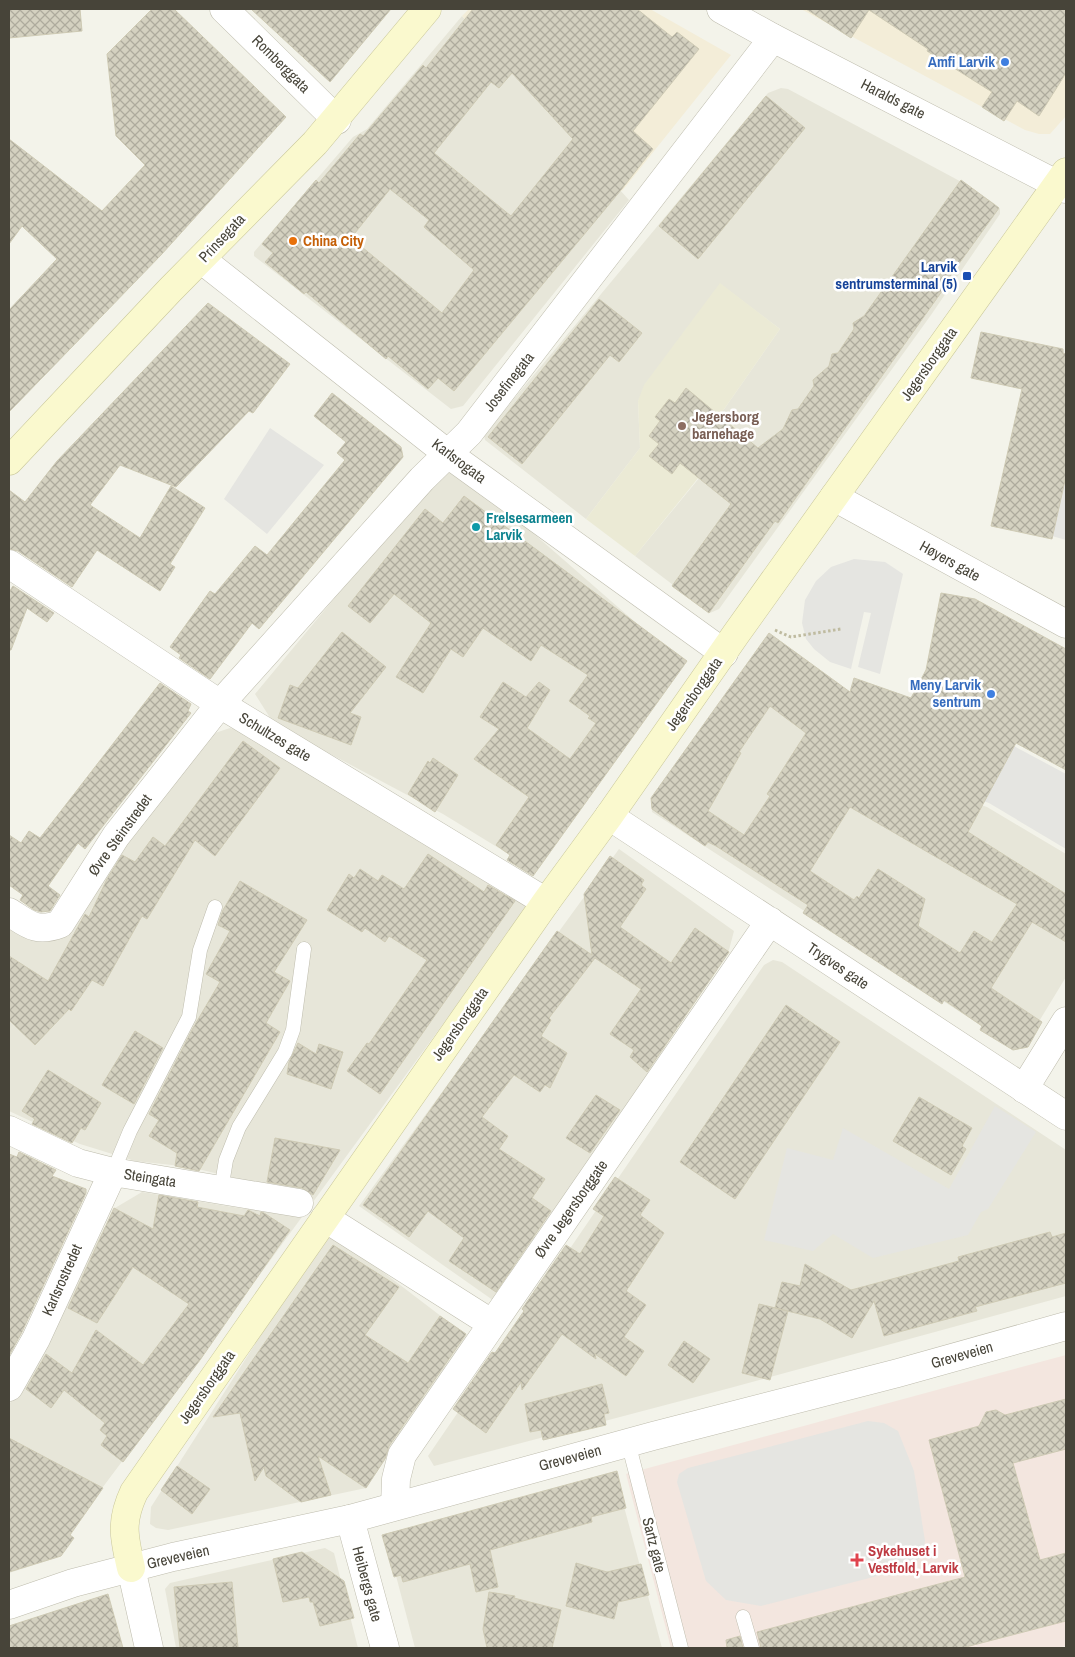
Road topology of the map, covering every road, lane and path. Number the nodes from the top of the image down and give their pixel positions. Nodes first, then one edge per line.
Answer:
1 (224, 9) edge
2 (427, 9) edge
3 (721, 9) edge
4 (773, 38) junction
5 (336, 120) junction
6 (1064, 182) edge
7 (202, 260) junction
8 (448, 454) junction
9 (9, 461) edge
10 (834, 497) junction
11 (9, 564) edge
12 (1066, 624) edge
13 (841, 629) dead end
14 (774, 630) dead end
15 (724, 653) junction
16 (220, 704) junction
17 (609, 816) junction
18 (546, 902) junction
19 (215, 907) dead end
20 (9, 912) edge
21 (770, 921) junction
22 (304, 949) dead end
23 (1066, 1021) edge
24 (1024, 1089) junction
25 (1066, 1116) edge
26 (9, 1130) edge
27 (113, 1172) junction
28 (221, 1190) junction
29 (299, 1203) dead end
30 (325, 1218) junction
31 (491, 1323) junction
32 (1066, 1326) edge
33 (9, 1387) edge
34 (628, 1442) junction
35 (395, 1506) junction
36 (350, 1519) junction
37 (132, 1568) junction
38 (9, 1605) edge
39 (743, 1618) dead end
40 (149, 1648) edge
41 (385, 1648) edge
42 (681, 1648) edge
43 (752, 1648) edge

1 - 5 street, Romberggata
2 - 5 main road, Prinsegata
3 - 4 street, Haralds gate
4 - 6 street, Haralds gate
4 - 8 street, Josefinegata
5 - 7 main road, Prinsegata
6 - 10 main road, Jegersborggata
7 - 8 street, Karlsrogata
7 - 9 main road, Prinsegata
8 - 15 street, Karlsrogata
8 - 16 street, Josefinegata
10 - 12 street, Høyers gate
10 - 15 main road, Jegersborggata
11 - 16 street, Schultzes gate
13 - 14 path
15 - 17 main road, Jegersborggata
16 - 18 street, Schultzes gate
16 - 20 street, Øvre Steinstredet
17 - 18 main road, Jegersborggata
17 - 21 street, Trygves gate
18 - 30 main road, Jegersborggata
19 - 27 lane
21 - 24 street, Trygves gate
21 - 31 street, Øvre Jegersborggate
22 - 28 lane
23 - 24 street
24 - 25 street, Trygves gate
26 - 27 street, Steingata
27 - 28 street, Steingata
27 - 33 street, Karlsrostredet
28 - 29 street, Steingata
30 - 31 street
30 - 37 main road, Jegersborggata
31 - 35 street, Øvre Jegersborggate
32 - 34 street, Greveveien
34 - 35 street, Greveveien
34 - 42 lane, Sartz gate
35 - 36 street, Greveveien
36 - 37 street, Greveveien
36 - 41 street, Heibergs gate
37 - 38 street, Greveveien
37 - 40 street
39 - 43 lane

